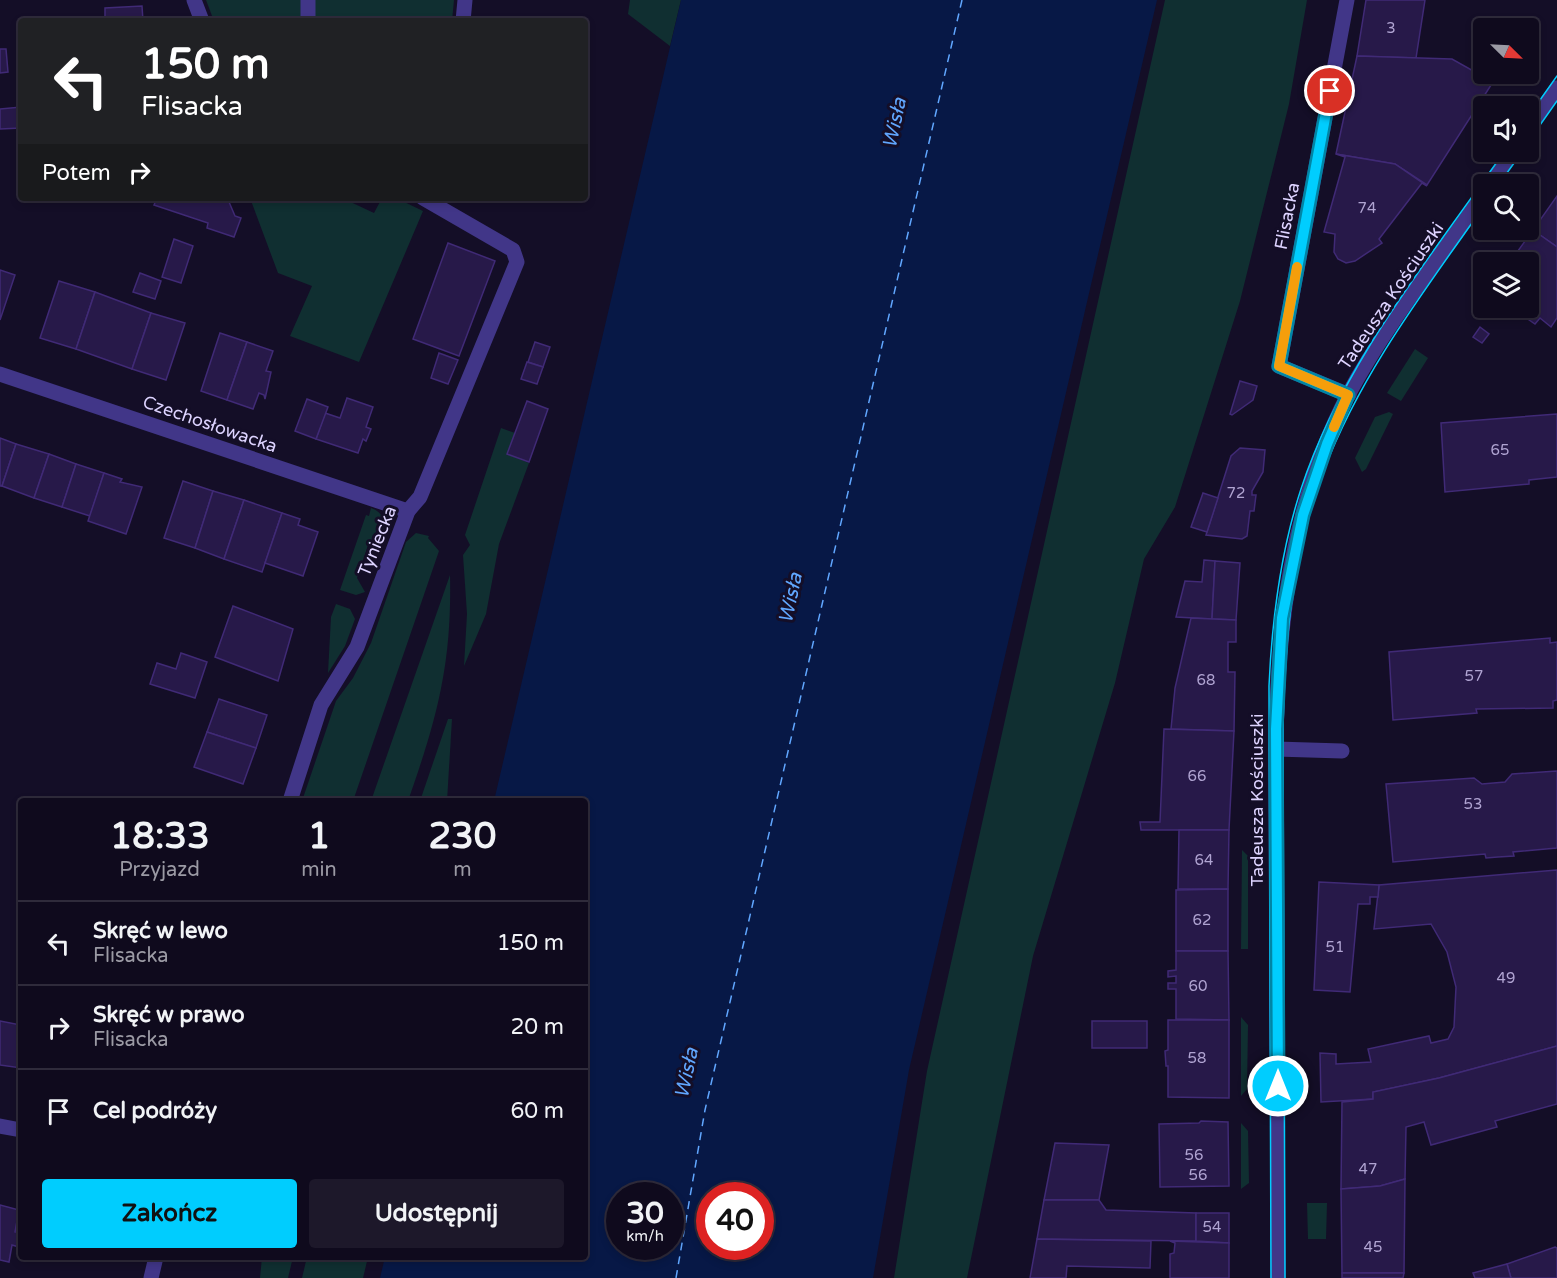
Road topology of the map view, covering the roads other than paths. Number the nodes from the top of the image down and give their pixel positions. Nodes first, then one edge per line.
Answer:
1 (194, 0) edge
2 (308, 0) edge
3 (465, 0) edge
4 (1347, 0) edge
5 (201, 18) edge
6 (308, 18) edge
7 (463, 18) edge
8 (1557, 88) edge
9 (1539, 113) edge
10 (446, 203) edge
11 (1473, 210) edge
12 (0, 374) edge
13 (1348, 395) junction
14 (408, 511) junction
15 (1276, 749) junction
16 (1342, 751) dead end
17 (291, 798) edge
18 (0, 1126) edge
19 (18, 1129) edge
20 (155, 1260) edge
21 (152, 1278) edge
22 (1278, 1278) edge

1 - 5 street
2 - 6 street
3 - 7 street
4 - 13 street, Flisacka
8 - 9 street
10 - 14 street, Tyniecka
11 - 13 street, Tadeusza Kościuszki
12 - 14 street, Czechosłowacka
13 - 15 street, Tadeusza Kościuszki
14 - 17 street, Tyniecka
15 - 16 street
15 - 22 street, Tadeusza Kościuszki
18 - 19 street
20 - 21 street

